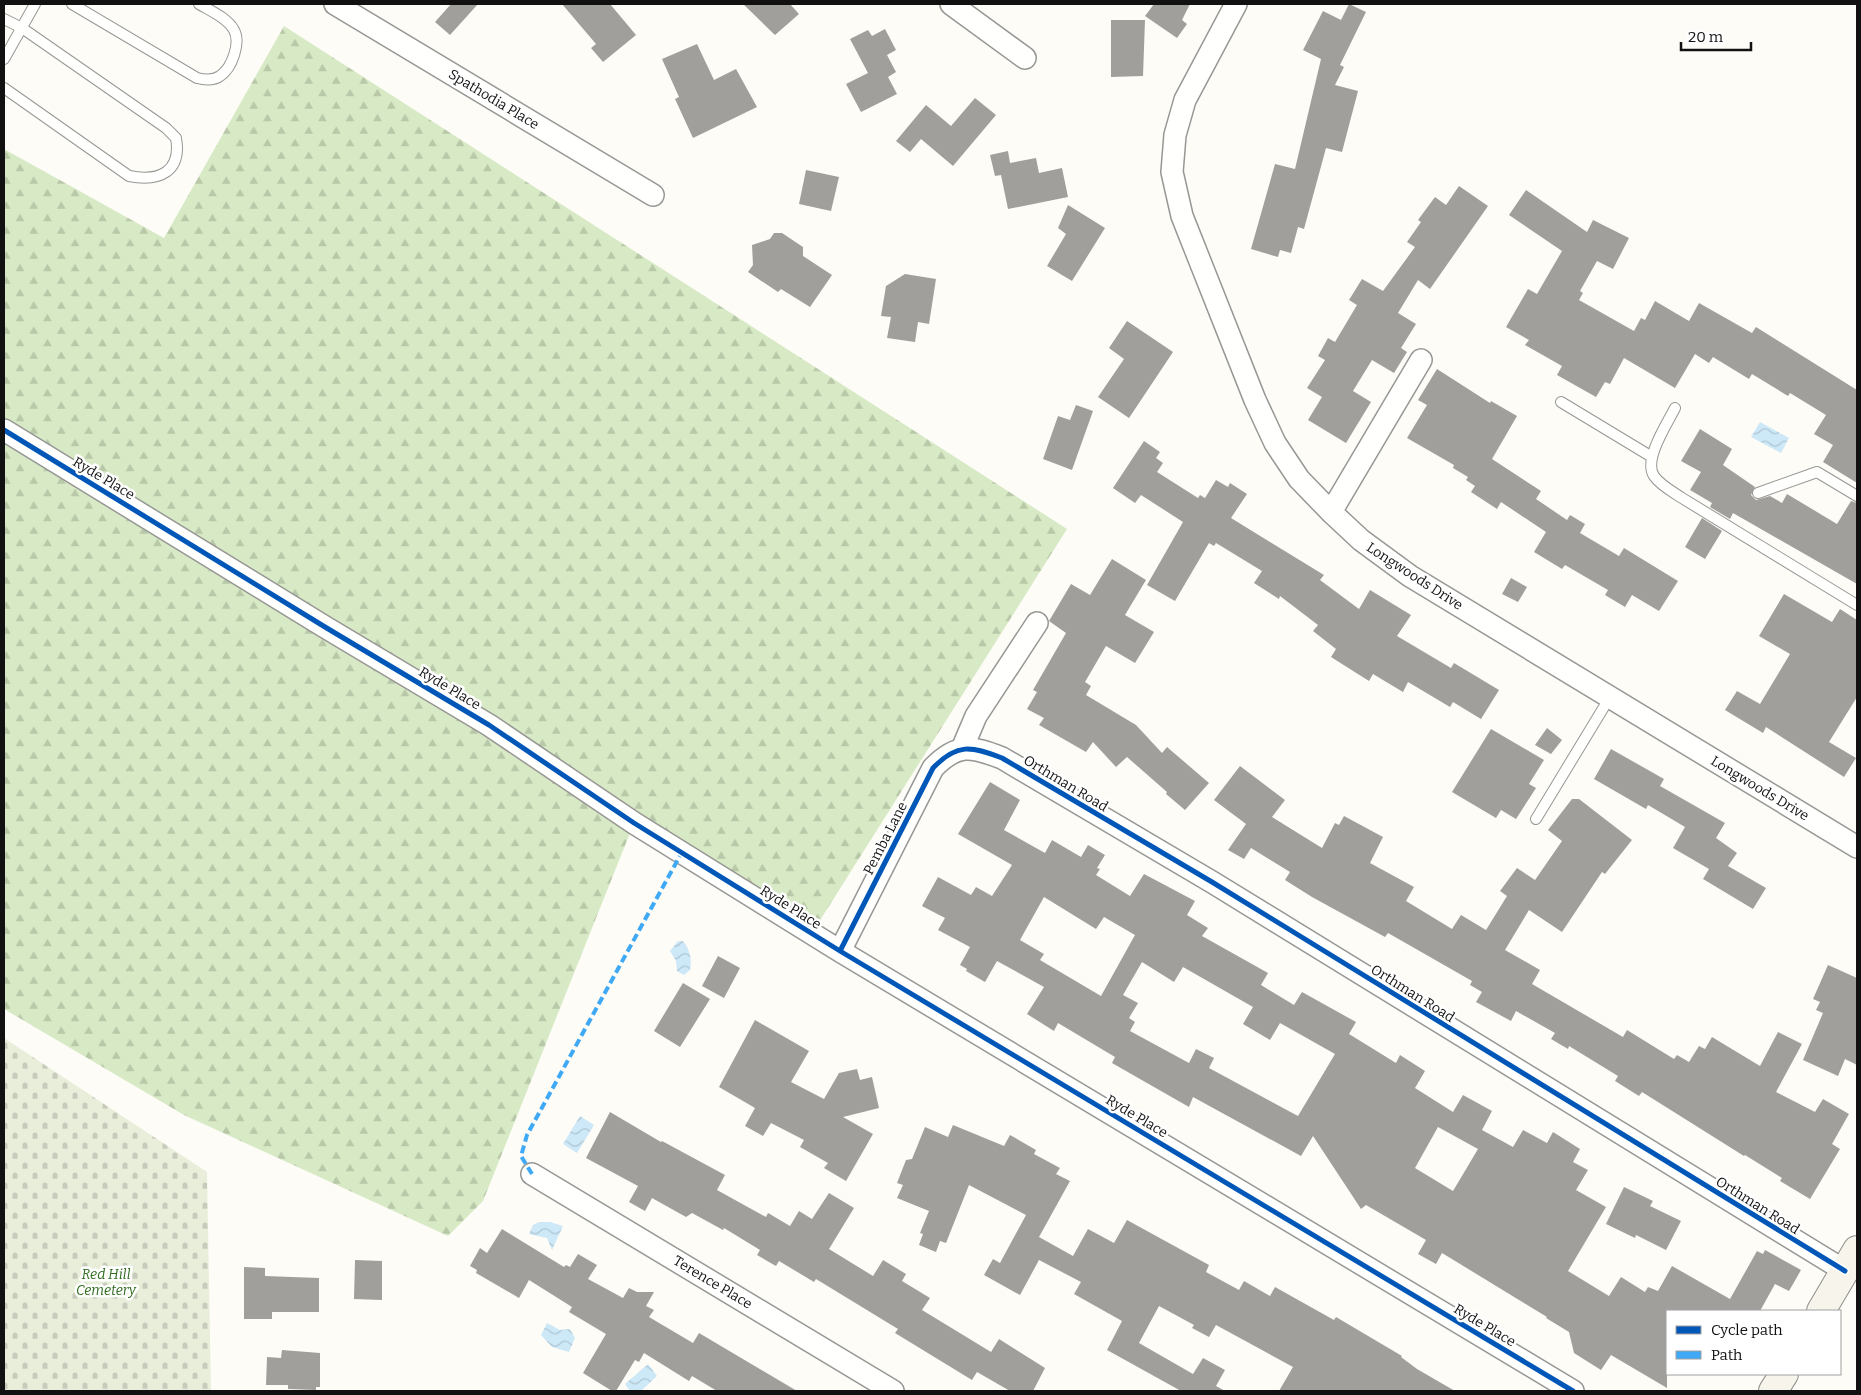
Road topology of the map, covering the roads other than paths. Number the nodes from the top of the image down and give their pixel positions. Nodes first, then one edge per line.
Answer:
1 (35, 4) edge
2 (72, 4) edge
3 (199, 4) edge
4 (336, 4) edge
5 (951, 4) edge
6 (1236, 4) edge
7 (4, 19) edge
8 (22, 28) junction
9 (1025, 58) dead end
10 (4, 59) edge
11 (4, 88) edge
12 (653, 195) dead end
13 (1421, 360) dead end
14 (1562, 402) dead end
15 (1675, 408) dead end
16 (4, 430) edge
17 (1652, 457) junction
18 (1758, 493) dead end
19 (1857, 496) edge
20 (1331, 512) junction
21 (1857, 605) edge
22 (1037, 623) dead end
23 (1610, 697) junction
24 (962, 749) junction
25 (1536, 819) dead end
26 (1857, 847) edge
27 (840, 951) junction
28 (532, 1174) dead end
29 (1851, 1260) edge
30 (1822, 1310) edge
31 (1783, 1375) edge
32 (893, 1391) edge
33 (1573, 1391) edge
34 (1773, 1391) edge

1 - 8 lane
2 - 3 lane
4 - 12 street, Spathodia Place
5 - 9 street
6 - 20 street, Longwoods Drive
7 - 8 lane
8 - 10 lane
8 - 11 lane
13 - 20 street
14 - 17 lane
15 - 17 lane
16 - 27 street, Ryde Place
17 - 21 lane
18 - 19 lane
20 - 23 street, Longwoods Drive
22 - 24 street
23 - 25 lane
23 - 26 street, Longwoods Drive
24 - 27 street, Pemba Lane
24 - 29 street, Orthman Road
27 - 33 street, Ryde Place
28 - 32 street, Terence Place
29 - 30 main road
31 - 34 main road

